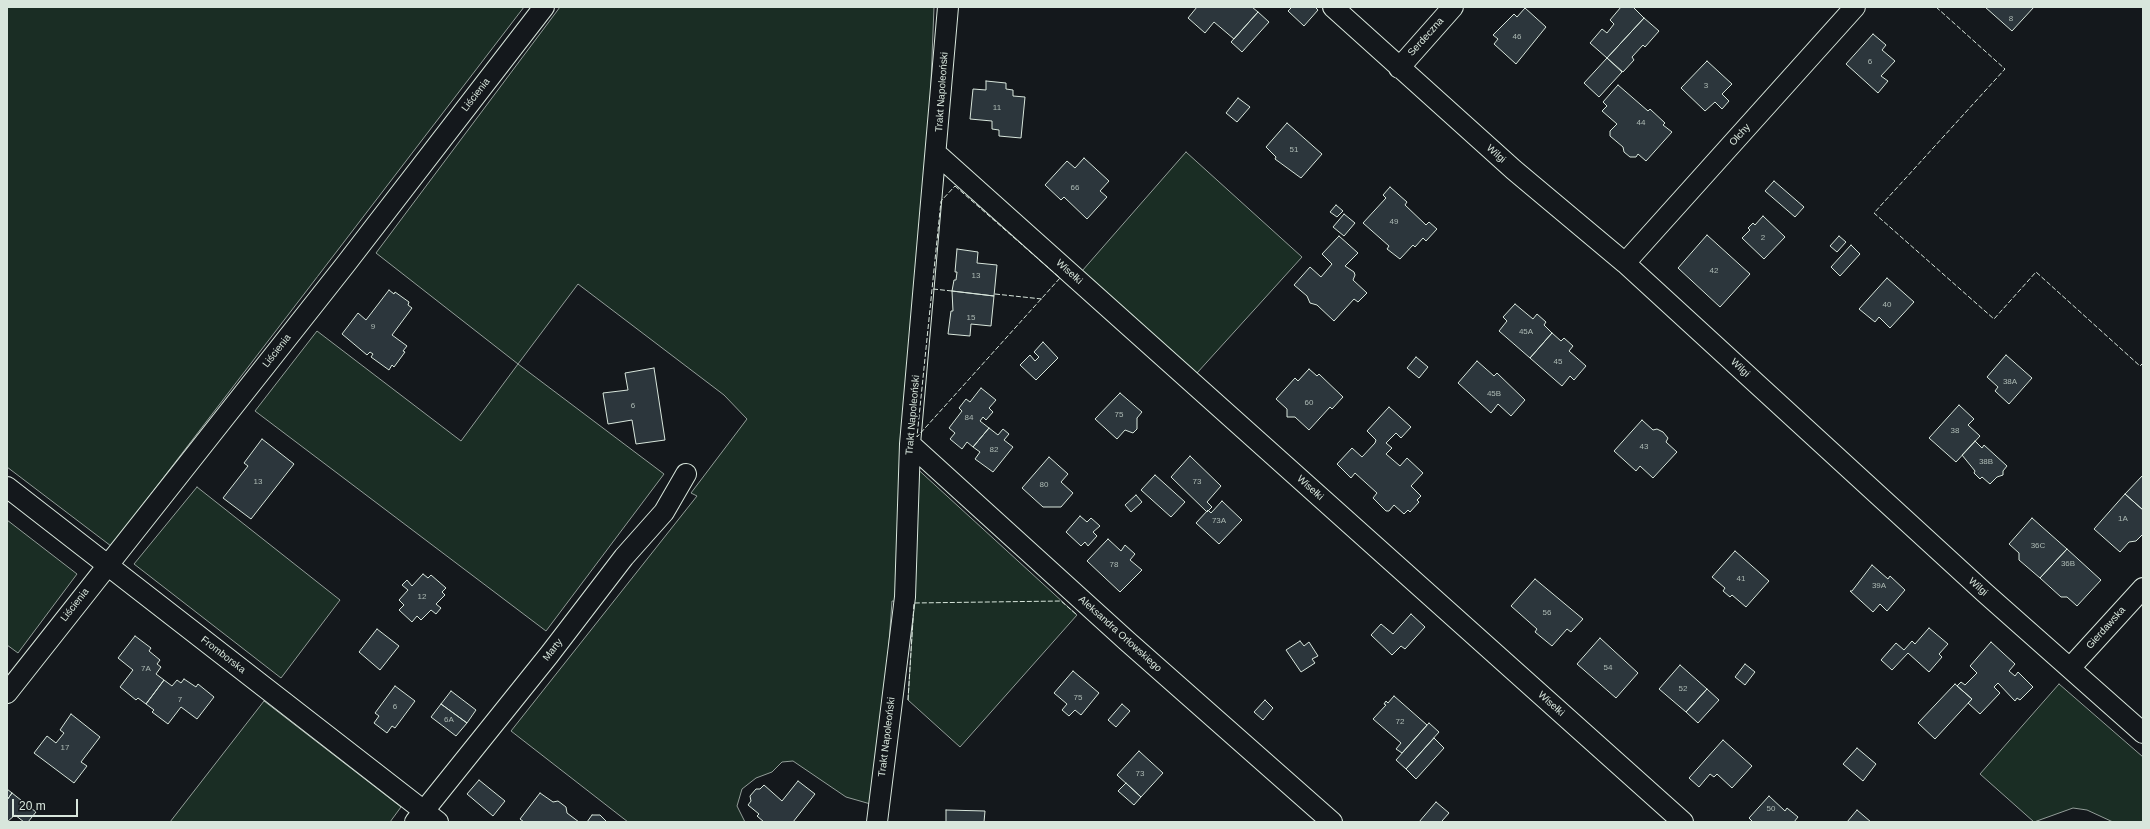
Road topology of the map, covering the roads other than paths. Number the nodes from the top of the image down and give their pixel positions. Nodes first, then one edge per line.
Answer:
1 (544, 7) edge
2 (948, 7) edge
3 (1333, 7) edge
4 (1453, 7) edge
5 (1855, 7) edge
6 (1399, 68) junction
7 (937, 154) junction
8 (1625, 263) junction
9 (910, 444) junction
10 (686, 474) dead end
11 (7, 487) edge
12 (107, 565) junction
13 (2143, 588) edge
14 (2070, 668) junction
15 (7, 693) edge
16 (2143, 733) edge
17 (426, 818) edge
18 (877, 822) edge
19 (1332, 822) edge
20 (1683, 822) edge

1 - 12 street, Liścienia
2 - 7 street, Trakt Napoleoński
3 - 6 street, Wilgi
4 - 6 street, Serdeczna
5 - 8 street, Olchy
6 - 8 street, Wilgi
7 - 9 street, Trakt Napoleoński
7 - 20 street, Wisełki
8 - 14 street, Wilgi
9 - 18 street, Trakt Napoleoński
9 - 19 street, Aleksandra Orłowskiego
10 - 17 street, Marty
11 - 12 street, Fromborska
12 - 15 street, Liścienia
12 - 17 street, Fromborska
13 - 14 street, Gierdawska
14 - 16 street, Wilgi

